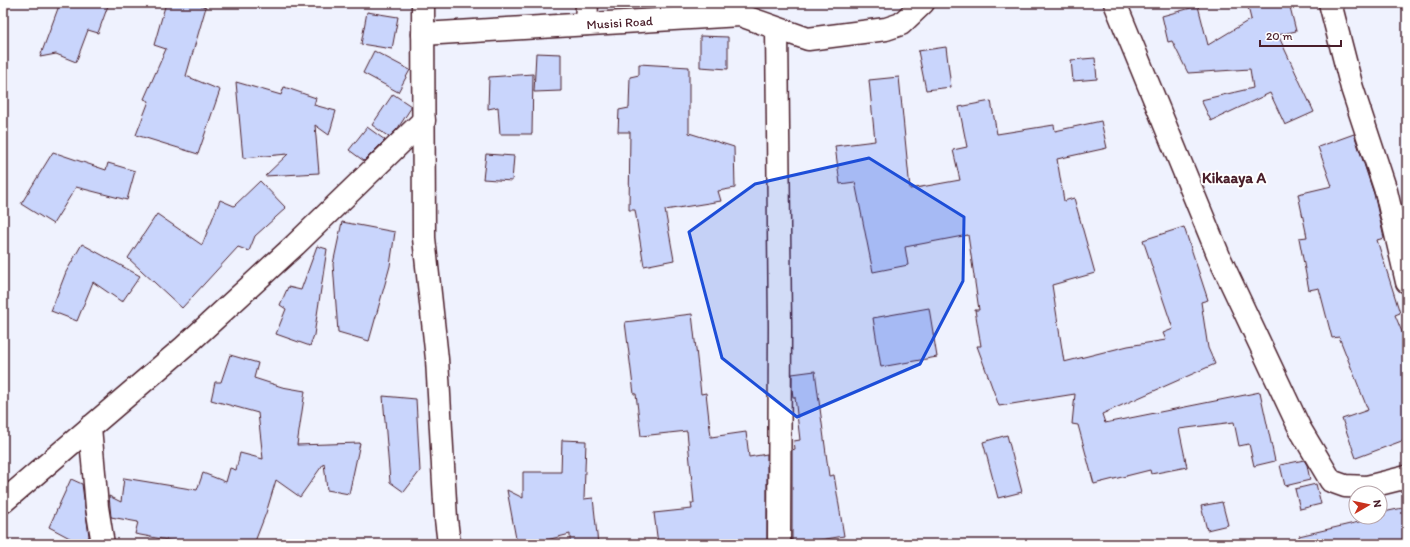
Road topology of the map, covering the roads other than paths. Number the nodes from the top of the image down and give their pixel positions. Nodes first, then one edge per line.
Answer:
1 (423, 3) edge
2 (923, 3) edge
3 (1115, 3) edge
4 (1330, 3) edge
5 (587, 13) edge
6 (777, 29) junction
7 (423, 34) junction
8 (424, 120) junction
9 (1407, 282) edge
10 (90, 427) junction
11 (1407, 477) edge
12 (3, 502) edge
13 (103, 544) edge
14 (449, 544) edge
15 (779, 544) edge

1 - 7 street
2 - 6 street, Musisi Road
3 - 11 street
4 - 9 street
5 - 6 street, Musisi Road
5 - 7 street, Musisi Road
6 - 15 street
7 - 8 street
8 - 10 street
8 - 14 street
10 - 12 street
10 - 13 street

